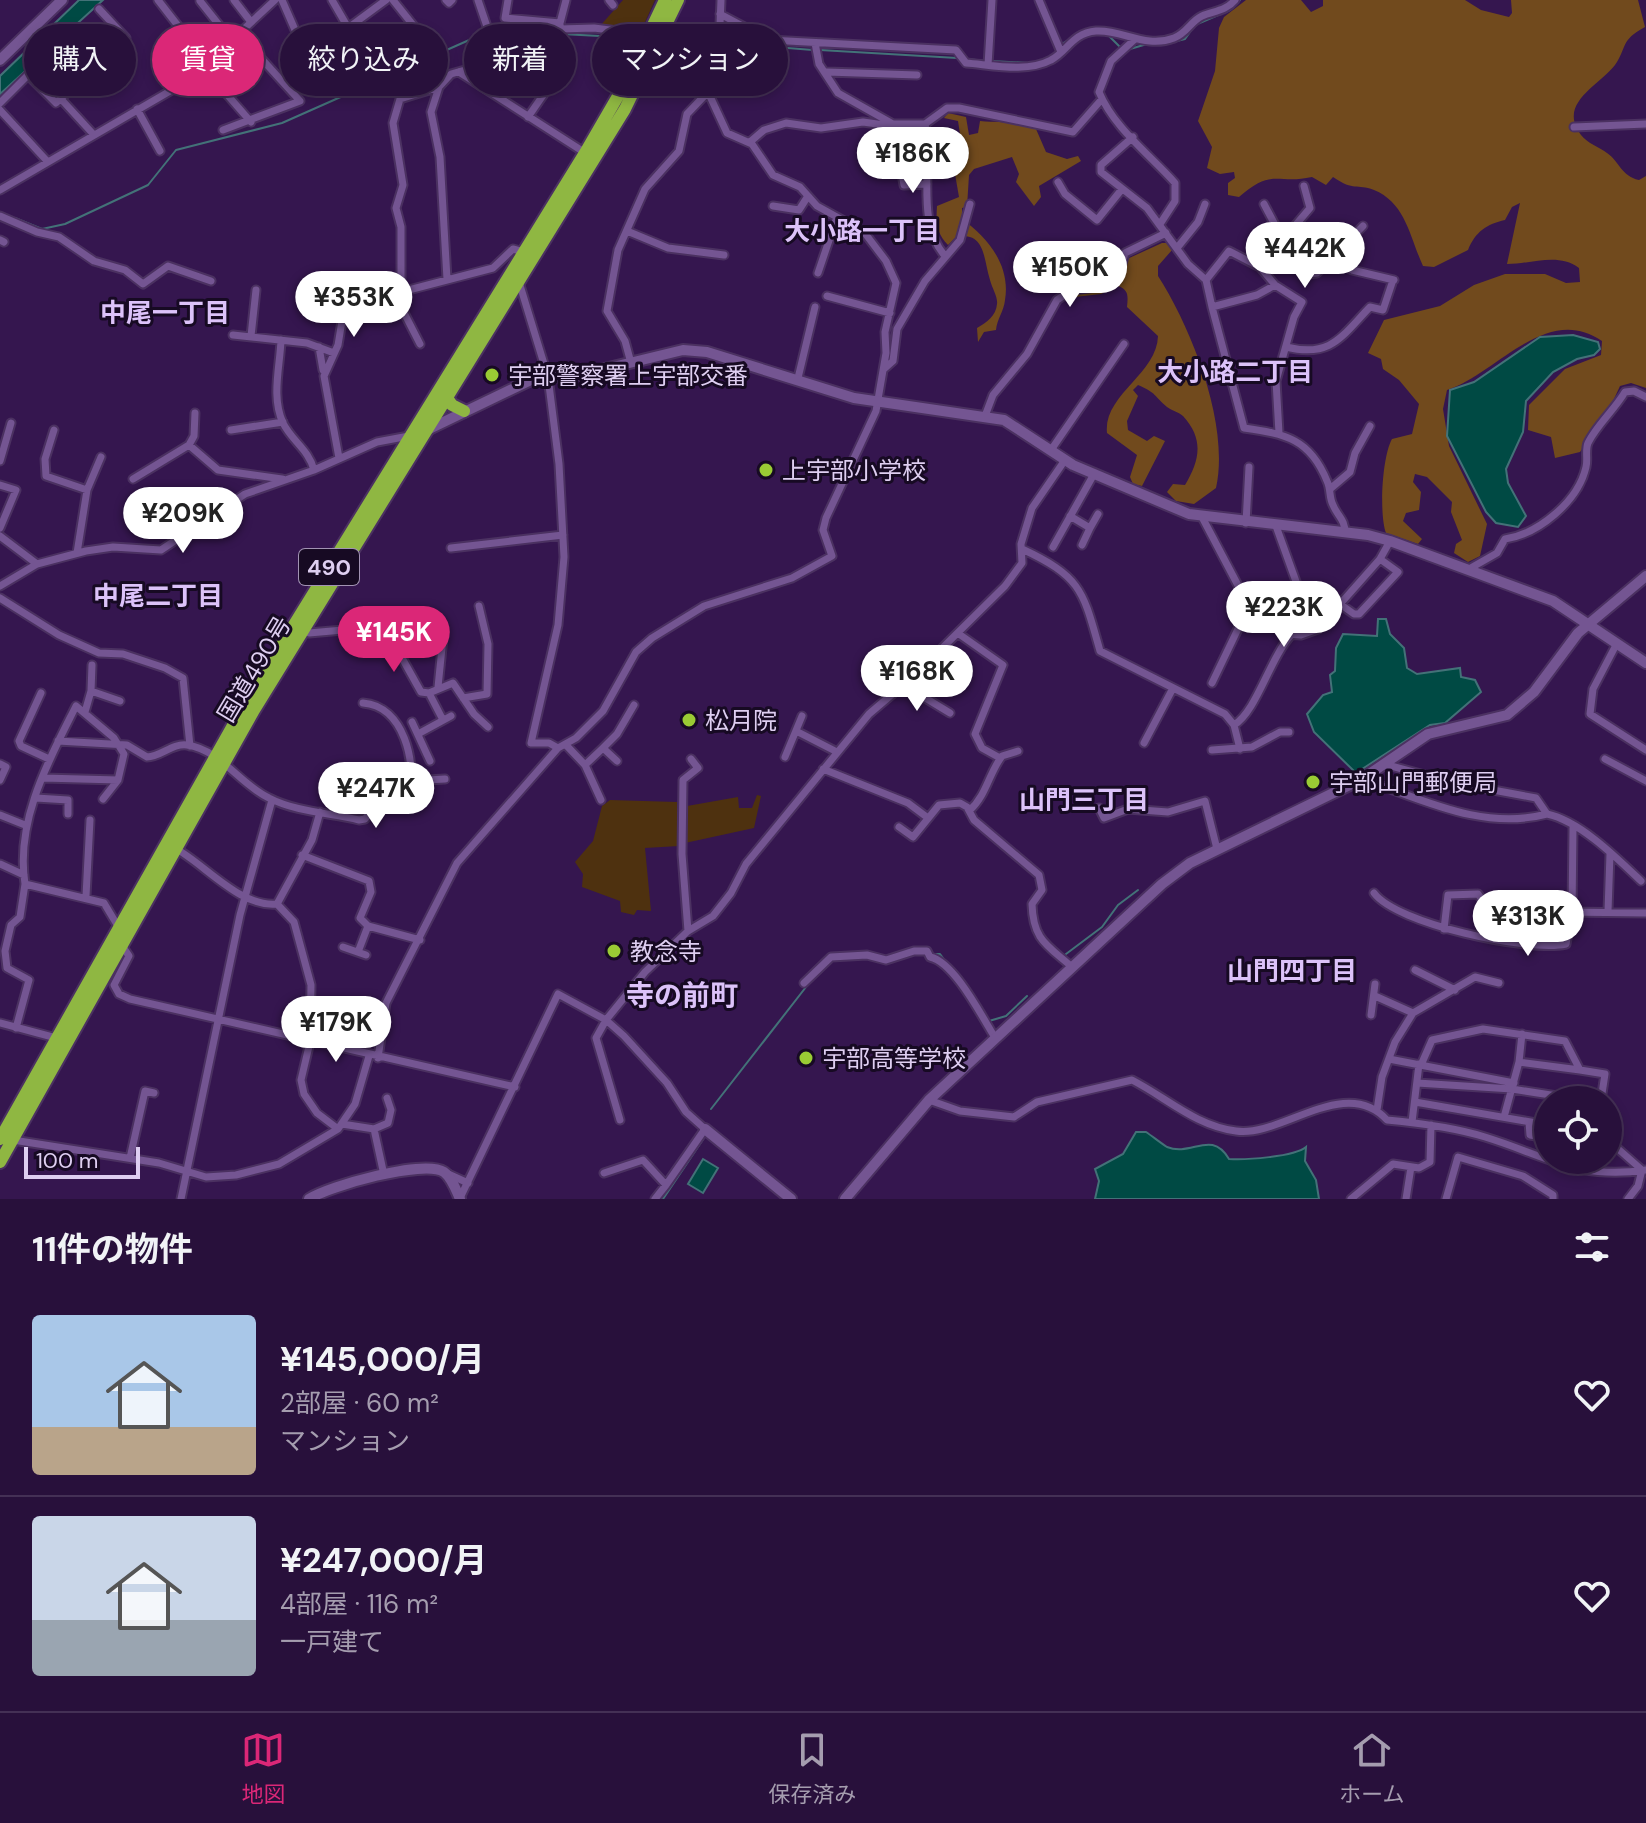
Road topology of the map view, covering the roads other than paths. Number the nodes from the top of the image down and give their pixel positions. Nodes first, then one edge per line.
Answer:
1 (62, 0) edge
2 (158, 0) edge
3 (234, 0) edge
4 (275, 0) edge
5 (282, 0) edge
6 (332, 0) edge
7 (386, 0) edge
8 (393, 0) edge
9 (478, 0) edge
10 (508, 0) edge
11 (566, 0) edge
12 (665, 0) edge
13 (678, 0) edge
14 (721, 0) edge
15 (992, 0) edge
16 (1039, 0) edge
17 (1235, 0) edge
18 (200, 1) edge
19 (99, 9) dead end
20 (720, 14) junction
21 (251, 22) joint
22 (113, 24) edge
23 (175, 24) edge
24 (218, 24) edge
25 (292, 24) edge
26 (346, 24) edge
27 (353, 24) edge
28 (412, 24) edge
29 (486, 24) edge
30 (546, 24) edge
31 (560, 24) edge
32 (654, 24) edge
33 (720, 24) edge
34 (1134, 40) junction
35 (815, 43) junction
36 (1061, 52) junction
37 (0, 60) edge
38 (264, 61) edge
39 (988, 65) junction
40 (464, 70) edge
41 (458, 72) junction
42 (827, 72) junction
43 (917, 75) dead end
44 (448, 77) edge
45 (64, 96) edge
46 (160, 96) edge
47 (230, 96) edge
48 (410, 96) edge
49 (436, 96) edge
50 (543, 96) edge
51 (620, 96) edge
52 (704, 96) edge
53 (710, 96) edge
54 (61, 99) junction
55 (1102, 99) junction
56 (0, 103) edge
57 (137, 109) junction
58 (0, 110) edge
59 (528, 117) junction
60 (251, 122) junction
61 (925, 124) junction
62 (1646, 124) edge
63 (893, 125) junction
64 (1574, 127) dead end
65 (223, 130) dead end
66 (94, 135) junction
67 (1133, 137) junction
68 (750, 142) junction
69 (160, 151) dead end
70 (590, 156) junction
71 (47, 161) junction
72 (1058, 182) dead end
73 (927, 184) junction
74 (1304, 186) dead end
75 (1122, 189) junction
76 (0, 190) edge
77 (808, 196) junction
78 (970, 204) dead end
79 (1205, 204) dead end
80 (1264, 204) dead end
81 (773, 206) dead end
82 (0, 216) edge
83 (837, 217) junction
84 (1160, 224) junction
85 (1363, 226) dead end
86 (627, 231) junction
87 (1166, 233) junction
88 (1283, 240) junction
89 (1177, 248) junction
90 (1274, 252) junction
91 (530, 254) junction
92 (724, 255) dead end
93 (945, 256) junction
94 (1334, 257) junction
95 (1260, 267) junction
96 (818, 273) dead end
97 (447, 279) junction
98 (1206, 280) junction
99 (211, 281) dead end
100 (519, 282) junction
101 (1275, 285) junction
102 (256, 290) dead end
103 (399, 295) junction
104 (827, 296) dead end
105 (815, 307) dead end
106 (1212, 307) junction
107 (890, 313) junction
108 (233, 335) dead end
109 (251, 336) junction
110 (281, 340) junction
111 (420, 344) dead end
112 (1124, 344) dead end
113 (319, 347) junction
114 (1286, 347) junction
115 (334, 353) junction
116 (631, 363) junction
117 (884, 369) junction
118 (324, 376) junction
119 (548, 377) junction
120 (798, 378) junction
121 (1646, 397) edge
122 (447, 398) junction
123 (877, 401) junction
124 (464, 411) junction
125 (195, 413) dead end
126 (985, 416) junction
127 (283, 422) junction
128 (11, 423) dead end
129 (1370, 426) dead end
130 (54, 430) dead end
131 (231, 430) dead end
132 (426, 430) junction
133 (1279, 433) junction
134 (410, 436) junction
135 (189, 445) junction
136 (1051, 450) junction
137 (101, 457) dead end
138 (339, 458) junction
139 (1065, 460) junction
140 (0, 461) edge
141 (1249, 467) dead end
142 (314, 470) junction
143 (1094, 474) junction
144 (133, 479) dead end
145 (284, 479) junction
146 (0, 485) edge
147 (1330, 489) junction
148 (87, 490) junction
149 (1098, 514) dead end
150 (1070, 516) junction
151 (1202, 517) junction
152 (1246, 523) junction
153 (1276, 526) junction
154 (0, 528) edge
155 (1090, 528) junction
156 (1345, 533) junction
157 (563, 535) junction
158 (0, 536) edge
159 (1390, 541) junction
160 (1082, 545) dead end
161 (1053, 547) dead end
162 (451, 548) dead end
163 (1022, 549) junction
164 (77, 553) junction
165 (1380, 559) junction
166 (37, 564) junction
167 (1469, 569) junction
168 (1646, 576) edge
169 (0, 586) edge
170 (1298, 587) dead end
171 (0, 598) edge
172 (1340, 604) junction
173 (479, 606) dead end
174 (1249, 606) junction
175 (1587, 625) junction
176 (298, 627) junction
177 (959, 634) junction
178 (1292, 634) junction
179 (443, 638) dead end
180 (1616, 645) junction
181 (1646, 663) edge
182 (92, 665) dead end
183 (1212, 683) dead end
184 (904, 685) junction
185 (438, 687) junction
186 (1172, 690) junction
187 (91, 691) junction
188 (41, 693) dead end
189 (429, 693) junction
190 (463, 698) junction
191 (120, 701) dead end
192 (363, 703) dead end
193 (634, 705) dead end
194 (85, 712) junction
195 (950, 713) dead end
196 (802, 716) dead end
197 (412, 722) dead end
198 (1234, 725) junction
199 (488, 727) dead end
200 (796, 731) junction
201 (1289, 732) dead end
202 (418, 734) junction
203 (58, 741) junction
204 (1144, 743) dead end
205 (119, 744) junction
206 (190, 746) junction
207 (562, 747) junction
208 (426, 748) junction
209 (603, 748) junction
210 (1240, 749) junction
211 (1212, 750) dead end
212 (1646, 750) edge
213 (1018, 751) dead end
214 (837, 752) junction
215 (410, 753) junction
216 (785, 757) dead end
217 (1000, 758) junction
218 (49, 759) junction
219 (219, 759) junction
220 (691, 759) dead end
221 (1605, 759) dead end
222 (430, 761) dead end
223 (617, 761) dead end
224 (0, 764) edge
225 (1384, 764) junction
226 (585, 765) junction
227 (823, 769) junction
228 (1366, 776) junction
229 (43, 778) junction
230 (383, 779) dead end
231 (445, 779) dead end
232 (0, 780) edge
233 (118, 780) junction
234 (410, 781) junction
235 (1646, 781) edge
236 (36, 798) junction
237 (103, 799) dead end
238 (272, 800) junction
239 (601, 800) dead end
240 (375, 807) junction
241 (1099, 808) dead end
242 (970, 810) junction
243 (320, 812) junction
244 (68, 814) dead end
245 (1547, 814) junction
246 (0, 815) edge
247 (928, 818) junction
248 (90, 820) dead end
249 (25, 825) junction
250 (899, 827) dead end
251 (1573, 828) junction
252 (169, 845) junction
253 (1217, 849) junction
254 (1610, 854) junction
255 (302, 855) junction
256 (0, 864) edge
257 (24, 879) junction
258 (1641, 881) dead end
259 (1374, 893) dead end
260 (86, 896) junction
261 (246, 896) junction
262 (277, 904) junction
263 (1608, 911) junction
264 (1572, 912) junction
265 (1646, 913) edge
266 (119, 925) junction
267 (368, 926) junction
268 (1444, 929) junction
269 (688, 931) junction
270 (420, 940) junction
271 (121, 943) junction
272 (343, 947) dead end
273 (1072, 967) junction
274 (1415, 970) dead end
275 (804, 983) dead end
276 (1499, 983) dead end
277 (1375, 984) dead end
278 (1455, 990) junction
279 (1375, 996) junction
280 (1413, 1013) junction
281 (1371, 1015) dead end
282 (220, 1020) junction
283 (606, 1020) junction
284 (0, 1023) edge
285 (16, 1028) junction
286 (1522, 1034) junction
287 (994, 1036) junction
288 (61, 1040) junction
289 (310, 1042) junction
290 (369, 1056) junction
291 (378, 1058) junction
292 (1389, 1059) junction
293 (1519, 1062) junction
294 (1420, 1065) junction
295 (1580, 1070) junction
296 (1417, 1083) junction
297 (1513, 1086) junction
298 (1603, 1086) edge
299 (515, 1087) junction
300 (1534, 1090) edge
301 (154, 1093) dead end
302 (387, 1098) dead end
303 (929, 1100) junction
304 (1415, 1102) junction
305 (130, 1106) dead end
306 (141, 1108) junction
307 (1377, 1110) junction
308 (1504, 1117) junction
309 (620, 1120) dead end
310 (1412, 1122) junction
311 (1529, 1122) junction
312 (1534, 1123) edge
313 (1431, 1125) junction
314 (340, 1127) junction
315 (374, 1129) junction
316 (705, 1129) junction
317 (1534, 1136) edge
318 (3, 1138) edge
319 (123, 1139) dead end
320 (134, 1142) junction
321 (1622, 1152) edge
322 (130, 1158) junction
323 (0, 1162) edge
324 (1411, 1167) junction
325 (188, 1170) junction
326 (1644, 1170) edge
327 (444, 1172) junction
328 (604, 1173) dead end
329 (384, 1175) junction
330 (468, 1183) junction
331 (666, 1185) junction
332 (1642, 1188) edge
333 (1446, 1197) edge
334 (1633, 1197) edge
335 (460, 1198) edge
336 (181, 1199) edge
337 (309, 1199) edge
338 (655, 1199) edge
339 (791, 1199) edge
340 (845, 1199) edge
341 (1351, 1199) edge
342 (1406, 1199) edge
343 (1458, 1199) edge
344 (1553, 1199) edge

1 - 37 street
2 - 23 street
3 - 21 street
4 - 21 street
5 - 25 street
6 - 26 street
7 - 27 street
8 - 28 street
9 - 29 street
10 - 30 street
11 - 31 street
12 - 32 highway, 国道490号 / 490
13 - 70 highway, 国道490号 / 490
14 - 20 street
15 - 39 street
16 - 36 street
17 - 34 street
18 - 24 street
19 - 22 street
20 - 33 street
20 - 35 street
34 - 36 street
34 - 55 street
35 - 39 street
35 - 42 street
36 - 39 street
38 - 60 street
40 - 41 street
41 - 44 street
41 - 59 street
42 - 43 street
42 - 63 street
45 - 54 street
46 - 57 street
47 - 60 street
48 - 103 street
49 - 97 street
50 - 59 street
51 - 70 highway, 国道490号 / 490
52 - 86 street
53 - 68 street
54 - 56 street
54 - 66 street
55 - 61 street
55 - 67 street
57 - 66 street
57 - 69 street
58 - 71 street
59 - 70 street
60 - 65 street
61 - 63 street
61 - 73 street
62 - 64 street
63 - 68 street
63 - 73 street
66 - 71 street
67 - 75 street
67 - 84 street
68 - 77 street
70 - 91 highway, 国道490号 / 490
71 - 76 street
72 - 75 street
73 - 93 street
74 - 88 street
75 - 84 street
77 - 81 street
77 - 83 street
78 - 93 street
79 - 89 street
80 - 88 street
82 - 99 street
83 - 96 street
83 - 107 street
84 - 87 street
85 - 94 street
86 - 92 street
86 - 116 street
87 - 89 street
87 - 126 street
88 - 90 street
89 - 98 street
90 - 94 street
90 - 95 street
91 - 97 street
91 - 100 highway, 国道490号 / 490
91 - 134 highway, 国道490号 / 490
93 - 117 street
94 - 114 street
95 - 98 street
95 - 101 street
97 - 103 street
98 - 106 street
100 - 119 street
100 - 122 highway, 国道490号 / 490
101 - 106 street
101 - 114 street
102 - 109 street
103 - 111 street
103 - 115 street
104 - 107 street
105 - 120 street
106 - 133 street
107 - 117 street
108 - 109 street
109 - 110 street
110 - 113 street
110 - 127 street
112 - 136 street
113 - 115 street
113 - 118 street
114 - 133 street
115 - 118 street
116 - 119 street
116 - 120 street
117 - 123 street
118 - 138 street
119 - 124 street
119 - 157 street
120 - 123 street
121 - 167 street
122 - 124 highway
122 - 132 highway, 国道490号 / 490
123 - 126 street
123 - 207 street
124 - 132 street
125 - 135 street
126 - 136 street
127 - 131 street
127 - 142 street
128 - 140 street
129 - 147 street
130 - 148 street
132 - 134 street
132 - 176 highway, 国道490号 / 490
133 - 147 street
134 - 138 street
134 - 176 highway, 国道490号 / 490
135 - 144 street
135 - 145 street
136 - 139 street
137 - 148 street
138 - 142 street
139 - 143 street
139 - 163 street
141 - 152 street
142 - 145 street
143 - 150 street
143 - 151 street
145 - 164 street
146 - 154 street
147 - 156 street
148 - 164 street
149 - 155 street
150 - 155 street
150 - 161 street
151 - 152 street
151 - 174 street
152 - 153 street
153 - 156 street
153 - 170 street
155 - 160 street
156 - 159 street
157 - 162 street
157 - 207 street
158 - 166 street
159 - 165 street
159 - 167 street
163 - 177 street
163 - 186 street
164 - 166 street
165 - 172 street
165 - 172 street
166 - 169 street
167 - 175 street
168 - 175 street
171 - 206 street
172 - 178 street
173 - 190 street
174 - 178 street
174 - 183 street
175 - 180 street
175 - 225 street
176 - 189 street
176 - 219 highway, 国道490号 / 490
177 - 184 street
177 - 217 street
178 - 198 street
179 - 185 street
180 - 181 street
180 - 212 street
182 - 187 street
184 - 195 street
184 - 214 street
185 - 189 street
185 - 190 street
186 - 198 street
186 - 204 street
187 - 191 street
187 - 194 street
188 - 218 street
189 - 202 street
190 - 199 street
192 - 215 street
193 - 209 street
194 - 203 street
194 - 205 street
196 - 200 street
197 - 202 street
198 - 210 street
200 - 214 street
200 - 216 street
201 - 210 street
202 - 208 street
203 - 205 street
203 - 218 street
205 - 206 street
205 - 233 street
206 - 219 street
207 - 226 street
207 - 270 street
208 - 215 street
208 - 222 street
209 - 223 street
209 - 226 street
210 - 211 street
213 - 217 street
214 - 227 street
215 - 234 street
217 - 242 street
218 - 229 street
219 - 238 street
219 - 252 highway, 国道490号 / 490
220 - 269 street
221 - 235 street
224 - 232 street
225 - 228 street
225 - 245 street
226 - 239 street
227 - 247 street
227 - 269 street
228 - 245 street
228 - 253 street
229 - 233 street
229 - 236 street
230 - 240 street
231 - 234 street
233 - 237 street
234 - 240 street
236 - 244 street
236 - 249 street
238 - 243 street
238 - 261 street
240 - 243 street
241 - 253 street
242 - 247 street
242 - 273 street
243 - 255 street
245 - 251 street
246 - 249 street
247 - 250 street
248 - 260 street
249 - 257 street
251 - 254 street
251 - 264 street
252 - 261 street
252 - 266 highway, 国道490号 / 490
252 - 271 highway, 国道490号 / 490
253 - 273 street
254 - 258 street
254 - 263 street
255 - 262 street
255 - 267 street
256 - 257 street
257 - 260 street
257 - 285 street
259 - 268 street
260 - 266 street
261 - 262 street
261 - 282 street
262 - 289 street
263 - 264 street
263 - 265 street
264 - 268 street
264 - 268 street
266 - 271 street
266 - 288 highway, 国道490号 / 490
267 - 270 street
267 - 272 street
269 - 283 street
270 - 291 street
271 - 282 street
271 - 288 highway, 国道490号 / 490
273 - 287 street
274 - 278 street
275 - 287 street
276 - 278 street
277 - 279 street
278 - 280 street
279 - 280 street
279 - 281 street
280 - 292 street
282 - 289 street
282 - 325 street
283 - 299 street
283 - 309 street
283 - 316 street
284 - 285 street
285 - 288 street
286 - 293 street
286 - 294 street
286 - 295 street
287 - 303 street
288 - 318 highway, 国道490号 / 490
289 - 290 street
289 - 314 street
290 - 291 street
290 - 314 street
291 - 299 street
292 - 294 street
292 - 307 street
293 - 295 street
293 - 297 street
294 - 296 street
294 - 297 street
295 - 298 street
296 - 297 street
296 - 304 street
297 - 300 street
297 - 308 street
299 - 330 street
301 - 306 street
302 - 315 street
303 - 307 street
303 - 340 street
304 - 308 street
304 - 310 street
305 - 306 street
306 - 320 street
307 - 310 street
308 - 311 street
310 - 313 street
311 - 312 street
311 - 317 street
313 - 324 street
313 - 326 street
314 - 315 street
314 - 325 street
315 - 329 street
316 - 331 street
316 - 339 street
318 - 322 street
318 - 323 highway, 国道490号 / 490
319 - 320 street
320 - 322 street
321 - 326 street
322 - 325 street
324 - 341 street
324 - 342 street
325 - 336 street
326 - 332 street
327 - 329 street
327 - 330 street
327 - 335 street
328 - 331 street
329 - 337 street
330 - 335 street
331 - 338 street
332 - 334 street
333 - 343 street
333 - 344 street

